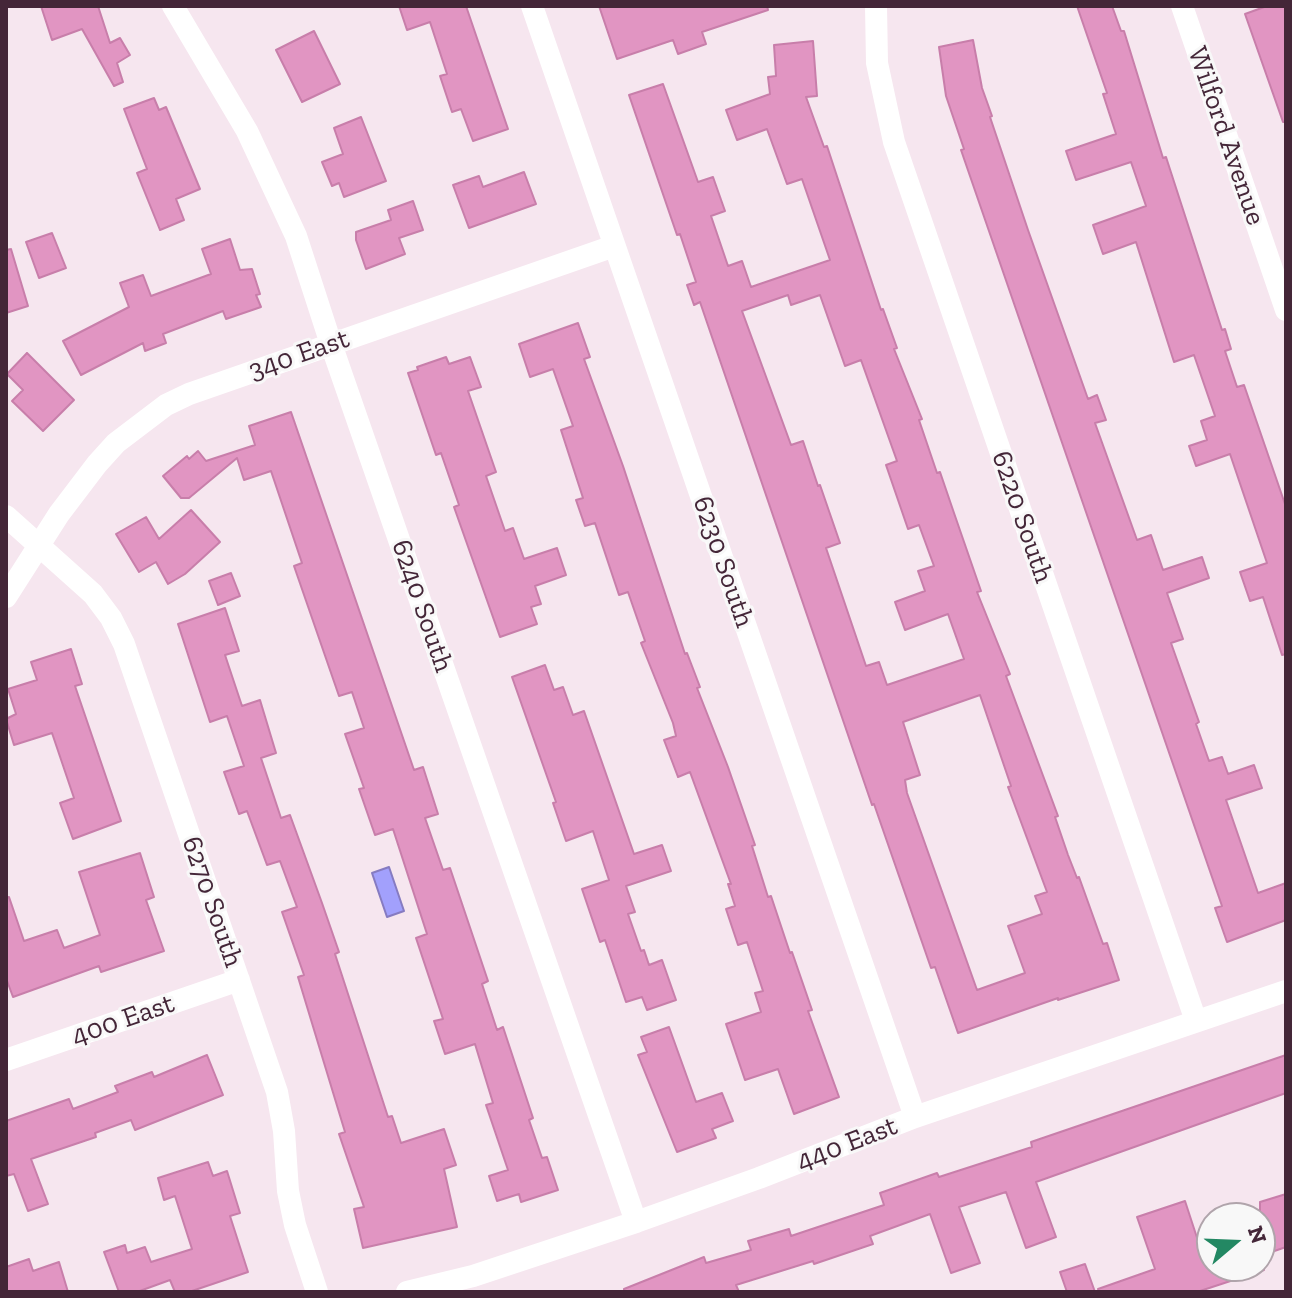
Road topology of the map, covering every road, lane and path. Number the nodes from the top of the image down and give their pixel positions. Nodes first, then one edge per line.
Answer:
1 (173, 6) edge
2 (532, 6) edge
3 (876, 6) edge
4 (1182, 6) edge
5 (614, 246) junction
6 (1286, 310) edge
7 (331, 344) junction
8 (6, 516) edge
9 (38, 545) junction
10 (6, 597) edge
11 (239, 980) junction
12 (1286, 991) edge
13 (1196, 1021) junction
14 (6, 1060) edge
15 (915, 1117) junction
16 (636, 1222) junction
17 (317, 1292) edge
18 (407, 1292) edge

1 - 7 street, 6240 South
2 - 5 street, 6230 South
3 - 13 street, 6220 South
4 - 6 street, Wilford Avenue
5 - 7 street, 340 East
5 - 15 street, 6230 South
7 - 9 street, 340 East
7 - 16 street, 6240 South
8 - 9 street, 6270 South
9 - 10 street, 340 East
9 - 11 street, 6270 South
11 - 14 street, 400 East
11 - 17 street, 6270 South
12 - 13 street, 440 East
13 - 15 street, 440 East
15 - 16 street, 440 East
16 - 18 street, 440 East

